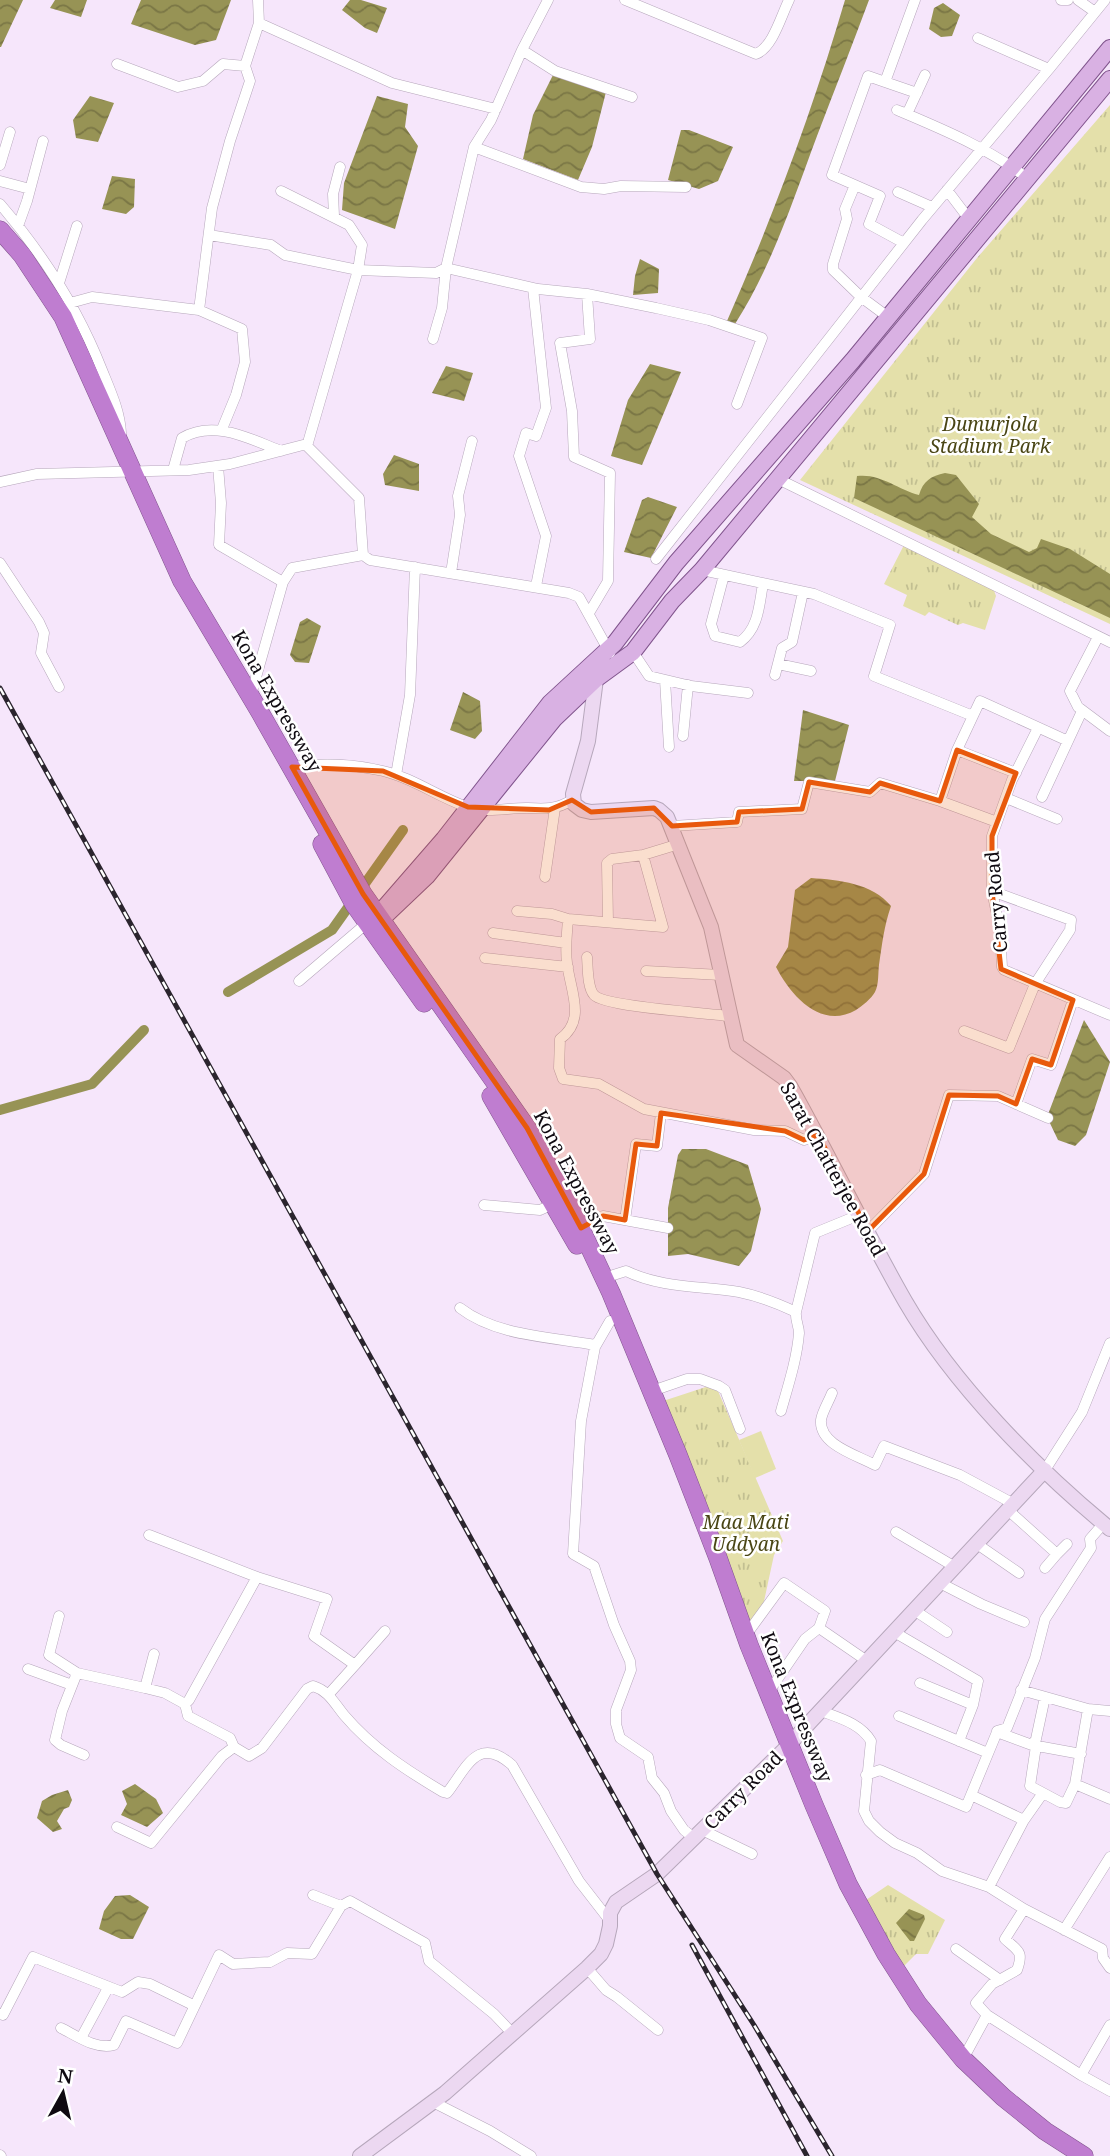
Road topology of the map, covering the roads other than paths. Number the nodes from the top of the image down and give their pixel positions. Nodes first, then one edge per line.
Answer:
1 (258, 0) edge
2 (548, 0) edge
3 (625, 0) edge
4 (789, 0) edge
5 (915, 0) edge
6 (1061, 0) edge
7 (1068, 0) edge
8 (1079, 0) edge
9 (1105, 0) edge
10 (1095, 12) junction
11 (259, 23) junction
12 (978, 38) dead end
13 (1110, 48) edge
14 (522, 50) junction
15 (117, 64) dead end
16 (245, 66) junction
17 (1049, 69) junction
18 (925, 75) dead end
19 (1110, 79) edge
20 (885, 82) junction
21 (917, 93) junction
22 (632, 97) dead end
23 (496, 109) junction
24 (10, 132) dead end
25 (43, 141) dead end
26 (474, 148) junction
27 (981, 150) junction
28 (0, 165) edge
29 (340, 167) dead end
30 (1013, 167) junction
31 (1027, 178) junction
32 (0, 181) edge
33 (855, 185) junction
34 (686, 187) dead end
35 (30, 190) junction
36 (947, 190) junction
37 (282, 191) dead end
38 (898, 192) dead end
39 (0, 204) edge
40 (932, 207) junction
41 (334, 216) junction
42 (969, 219) junction
43 (77, 226) dead end
44 (9, 228) edge
45 (209, 235) junction
46 (904, 243) junction
47 (0, 248) edge
48 (446, 268) junction
49 (358, 270) junction
50 (59, 283) junction
51 (533, 288) junction
52 (587, 295) junction
53 (861, 297) junction
54 (70, 303) junction
55 (199, 310) junction
56 (888, 317) junction
57 (433, 339) dead end
58 (737, 404) dead end
59 (222, 429) junction
60 (472, 441) dead end
61 (121, 446) junction
62 (307, 446) junction
63 (282, 451) junction
64 (218, 466) junction
65 (173, 470) junction
66 (128, 472) junction
67 (776, 478) junction
68 (0, 482) edge
69 (363, 555) junction
70 (656, 559) dead end
71 (0, 563) edge
72 (415, 567) junction
73 (702, 570) junction
74 (452, 573) junction
75 (724, 575) junction
76 (283, 582) junction
77 (763, 584) junction
78 (536, 586) junction
79 (803, 592) junction
80 (589, 613) junction
81 (1098, 637) junction
82 (1110, 642) edge
83 (608, 649) junction
84 (633, 652) junction
85 (618, 665) junction
86 (811, 671) dead end
87 (596, 679) junction
88 (665, 680) junction
89 (688, 685) junction
90 (59, 687) dead end
91 (748, 692) dead end
92 (251, 697) junction
93 (1082, 710) junction
94 (973, 716) junction
95 (1038, 728) junction
96 (1110, 731) edge
97 (683, 736) dead end
98 (1068, 741) junction
99 (669, 747) dead end
100 (957, 750) junction
101 (292, 767) junction
102 (1016, 772) junction
103 (396, 775) junction
104 (1042, 797) dead end
105 (1006, 798) junction
106 (572, 800) junction
107 (940, 801) junction
108 (476, 808) junction
109 (555, 808) junction
110 (1057, 819) dead end
111 (997, 822) junction
112 (672, 826) junction
113 (679, 844) junction
114 (643, 855) junction
115 (346, 876) junction
116 (545, 877) dead end
117 (992, 891) junction
118 (517, 911) dead end
119 (568, 919) junction
120 (608, 922) junction
121 (371, 923) junction
122 (493, 933) dead end
123 (566, 943) junction
124 (587, 957) dead end
125 (485, 958) dead end
126 (568, 967) junction
127 (646, 971) dead end
128 (721, 975) junction
129 (299, 981) dead end
130 (1035, 984) junction
131 (1073, 1000) junction
132 (1110, 1015) edge
133 (729, 1016) junction
134 (964, 1031) dead end
135 (1016, 1104) junction
136 (661, 1113) junction
137 (1048, 1118) dead end
138 (818, 1135) junction
139 (553, 1204) junction
140 (484, 1205) dead end
141 (859, 1214) junction
142 (625, 1220) junction
143 (581, 1228) junction
144 (668, 1228) dead end
145 (867, 1231) junction
146 (604, 1278) junction
147 (460, 1308) dead end
148 (796, 1312) junction
149 (610, 1321) junction
150 (595, 1345) junction
151 (1109, 1348) edge
152 (652, 1391) junction
153 (832, 1394) dead end
154 (781, 1411) dead end
155 (740, 1429) dead end
156 (1045, 1470) junction
157 (1011, 1507) junction
158 (1107, 1526) edge
159 (896, 1532) dead end
160 (149, 1535) dead end
161 (976, 1544) junction
162 (1067, 1544) dead end
163 (1057, 1555) junction
164 (955, 1567) junction
165 (1045, 1568) dead end
166 (1019, 1573) dead end
167 (257, 1577) junction
168 (940, 1583) junction
169 (914, 1610) junction
170 (60, 1616) dead end
171 (1024, 1622) dead end
172 (819, 1628) junction
173 (385, 1631) dead end
174 (894, 1632) junction
175 (947, 1632) dead end
176 (746, 1635) junction
177 (154, 1654) dead end
178 (867, 1661) junction
179 (355, 1665) junction
180 (28, 1670) dead end
181 (77, 1673) junction
182 (920, 1683) dead end
183 (72, 1685) junction
184 (145, 1688) junction
185 (1021, 1690) junction
186 (768, 1693) junction
187 (328, 1695) junction
188 (1045, 1697) junction
189 (185, 1704) junction
190 (972, 1704) junction
191 (1088, 1709) junction
192 (821, 1711) junction
193 (1110, 1711) edge
194 (899, 1716) dead end
195 (997, 1731) junction
196 (959, 1741) junction
197 (1034, 1746) junction
198 (234, 1747) junction
199 (786, 1748) junction
200 (988, 1753) junction
201 (1081, 1754) junction
202 (84, 1755) dead end
203 (866, 1775) junction
204 (1075, 1784) junction
205 (1043, 1793) junction
206 (971, 1795) junction
207 (1110, 1799) edge
208 (1024, 1820) junction
209 (117, 1827) dead end
210 (698, 1834) junction
211 (752, 1854) dead end
212 (1110, 1857) edge
213 (989, 1887) junction
214 (313, 1895) dead end
215 (341, 1906) junction
216 (1024, 1909) junction
217 (610, 1921) junction
218 (1064, 1930) junction
219 (956, 1949) dead end
220 (587, 1968) junction
221 (1110, 1968) edge
222 (1000, 1980) junction
223 (108, 1988) junction
224 (193, 2005) junction
225 (0, 2014) edge
226 (987, 2015) junction
227 (1110, 2025) edge
228 (61, 2028) dead end
229 (658, 2030) dead end
230 (513, 2034) junction
231 (81, 2038) junction
232 (963, 2059) junction
233 (1081, 2075) junction
234 (1110, 2091) edge
235 (433, 2102) junction
236 (360, 2156) edge
237 (531, 2156) edge
238 (1065, 2156) edge
239 (1084, 2156) edge

1 - 11 street
2 - 14 street
3 - 4 street
5 - 20 street
6 - 7 street
8 - 10 street
9 - 10 street
10 - 17 street
11 - 16 street
11 - 23 street
12 - 17 street
13 - 30 main road
14 - 22 street
14 - 23 street
15 - 16 street
16 - 45 street
17 - 27 street
18 - 21 street
19 - 31 main road
20 - 21 street
20 - 33 street
21 - 27 street
23 - 26 street
24 - 28 street
25 - 35 street
26 - 34 street
26 - 48 street
27 - 30 street
27 - 36 street
29 - 41 street
30 - 31 street
30 - 42 main road
31 - 67 main road
32 - 35 street
33 - 46 street
33 - 53 street
35 - 44 street
36 - 40 street
36 - 42 street
37 - 41 street
38 - 40 street
39 - 44 street
40 - 46 street
41 - 49 street
42 - 56 main road
43 - 50 street
44 - 50 street
44 - 61 highway, Kona Expressway
45 - 49 street
45 - 55 street
46 - 53 street
47 - 66 highway, Kona Expressway
48 - 49 street
48 - 51 street
48 - 57 street
49 - 62 street
50 - 54 street
51 - 52 street
51 - 78 street
52 - 58 street
52 - 80 street
53 - 56 street
53 - 70 street
54 - 55 street
54 - 61 street
55 - 59 street
56 - 83 main road
59 - 63 street
59 - 65 street
60 - 74 street
61 - 66 highway, Kona Expressway
62 - 63 street
62 - 69 street
63 - 64 street
64 - 65 street
64 - 76 street
65 - 66 street
66 - 68 street
66 - 92 highway, Kona Expressway
66 - 115 highway, Kona Expressway
67 - 73 main road
67 - 81 street
69 - 72 street
69 - 76 street
71 - 90 street
72 - 74 street
72 - 103 street
73 - 75 street
73 - 84 main road
74 - 78 street
75 - 77 street
75 - 77 street
76 - 92 street
77 - 79 street
78 - 80 street
79 - 86 street
79 - 94 street
80 - 83 street
81 - 82 street
81 - 93 street
83 - 85 street
83 - 108 main road
84 - 85 main road
84 - 88 street
85 - 87 main road
87 - 106 main road
87 - 108 main road
88 - 89 street
88 - 99 street
89 - 91 street
89 - 97 street
92 - 101 highway, Kona Expressway
93 - 96 street
93 - 98 street
94 - 95 street
94 - 100 street
95 - 98 street
95 - 102 street, Carry Road
98 - 104 street
100 - 102 street
100 - 107 street
101 - 103 street
101 - 115 highway, Kona Expressway
102 - 105 street, Carry Road
103 - 108 street
105 - 110 street
105 - 111 street, Carry Road
106 - 109 street
106 - 112 main road
107 - 111 street
107 - 112 street
108 - 109 street
108 - 121 main road
109 - 116 street
111 - 117 street, Carry Road
112 - 113 main road, Sarat Chatterjee Road
113 - 114 street
113 - 128 main road, Sarat Chatterjee Road
114 - 120 street
114 - 120 street
115 - 121 highway, Kona Expressway
117 - 130 street, Carry Road
117 - 130 street
118 - 119 street
119 - 120 street
119 - 123 street
121 - 129 street
121 - 139 highway, Kona Expressway
121 - 143 highway, Kona Expressway
122 - 123 street
123 - 126 street
124 - 133 street
125 - 126 street
126 - 136 street
127 - 128 street
128 - 133 main road, Sarat Chatterjee Road
130 - 131 street, Carry Road
130 - 134 street
131 - 132 street, Carry Road
131 - 135 street
133 - 138 main road, Sarat Chatterjee Road
135 - 137 street
135 - 145 street
136 - 138 street
136 - 142 street
138 - 141 main road, Sarat Chatterjee Road
139 - 140 street
139 - 149 highway, Kona Expressway
141 - 145 main road, Sarat Chatterjee Road
141 - 148 street
142 - 143 street
142 - 144 street
143 - 146 highway, Kona Expressway
145 - 156 main road, Sarat Chatterjee Road
146 - 148 street
146 - 152 highway, Kona Expressway
147 - 150 street
148 - 154 street
149 - 150 street
149 - 199 highway, Kona Expressway
150 - 210 street
151 - 156 street, Carry Road
152 - 155 street
152 - 176 highway, Kona Expressway
153 - 157 street
156 - 157 main road, Carry Road
156 - 158 main road, Sarat Chatterjee Road
157 - 161 main road, Carry Road
157 - 163 street
158 - 185 street
159 - 164 street
160 - 167 street
161 - 164 main road, Carry Road
161 - 166 street
162 - 163 street
163 - 165 street
164 - 168 main road, Carry Road
167 - 179 street
167 - 189 street
168 - 169 main road, Carry Road
168 - 171 street
169 - 174 main road, Carry Road
169 - 175 street
170 - 181 street
172 - 176 street
172 - 178 street
172 - 186 street
173 - 179 street
174 - 178 main road, Carry Road
174 - 190 street
176 - 186 highway, Kona Expressway
177 - 184 street
178 - 192 main road, Carry Road
179 - 187 street
180 - 183 street
181 - 183 street
181 - 184 street
182 - 190 street
183 - 202 street
184 - 189 street
185 - 188 street
185 - 195 street
186 - 199 highway, Kona Expressway
187 - 198 street
187 - 217 street
188 - 191 street
188 - 197 street
189 - 198 street
190 - 196 street
191 - 193 street
191 - 201 street
192 - 199 main road, Carry Road
192 - 203 street
194 - 196 street
195 - 197 street
195 - 200 street
196 - 200 street
197 - 201 street
197 - 205 street
198 - 209 street
199 - 210 main road, Carry Road
199 - 232 highway, Kona Expressway
199 - 238 highway, Kona Expressway
200 - 206 street
201 - 204 street
203 - 206 street
203 - 213 street
204 - 205 street
204 - 207 street
205 - 208 street
206 - 208 street
208 - 213 street
210 - 211 street
210 - 217 main road, Carry Road
212 - 218 street
213 - 216 street
214 - 215 street
215 - 224 street
215 - 230 street
216 - 218 street
216 - 222 street
217 - 220 main road, Carry Road
218 - 221 street
219 - 222 street
220 - 229 street
220 - 230 main road, Carry Road
222 - 226 street
223 - 224 street
223 - 225 street
223 - 231 street
224 - 231 street
226 - 232 street
226 - 233 street
227 - 233 street
228 - 231 street
230 - 235 main road, Carry Road
232 - 239 highway, Kona Expressway
233 - 234 street
235 - 236 main road, Carry Road
235 - 237 street

